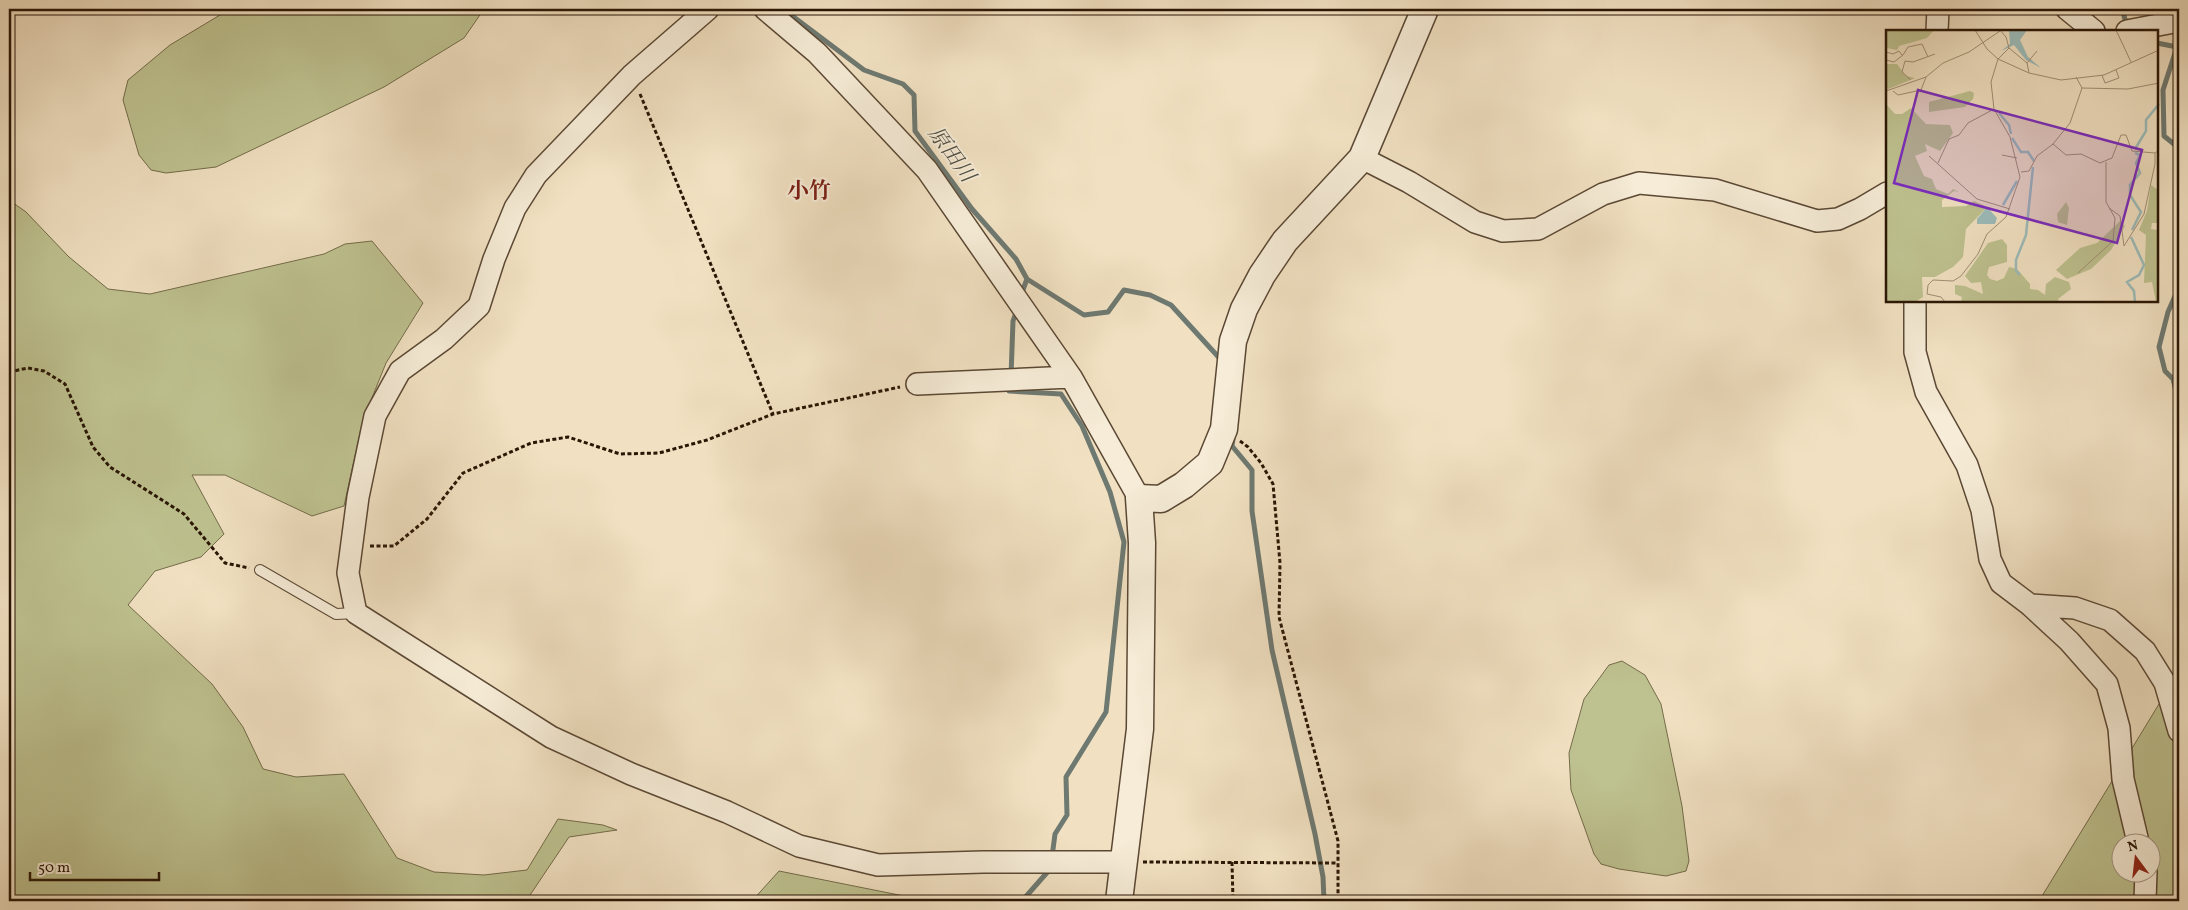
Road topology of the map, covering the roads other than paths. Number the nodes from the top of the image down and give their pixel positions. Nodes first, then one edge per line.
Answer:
1 (708, 9) edge
2 (765, 9) edge
3 (1425, 9) edge
4 (1938, 9) edge
5 (2067, 9) edge
6 (2179, 21) edge
7 (1937, 30) edge
8 (2093, 30) edge
9 (2132, 30) edge
10 (1362, 158) junction
11 (1886, 194) edge
12 (1915, 302) edge
13 (1070, 377) junction
14 (917, 384) road end
15 (1139, 498) junction
16 (260, 570) road end
17 (2030, 605) junction
18 (356, 613) junction
19 (2179, 731) edge
20 (2136, 832) edge
21 (1125, 862) junction
22 (2146, 882) edge
23 (1119, 901) edge
24 (2145, 901) edge

1 - 18 street
2 - 13 street
3 - 10 street
4 - 7 street
5 - 8 street
6 - 9 street
10 - 11 street
10 - 15 street
12 - 17 street
13 - 14 street
13 - 15 street
15 - 21 street
16 - 18 lane
17 - 19 street
17 - 20 street
18 - 21 street
21 - 23 street
22 - 24 street

